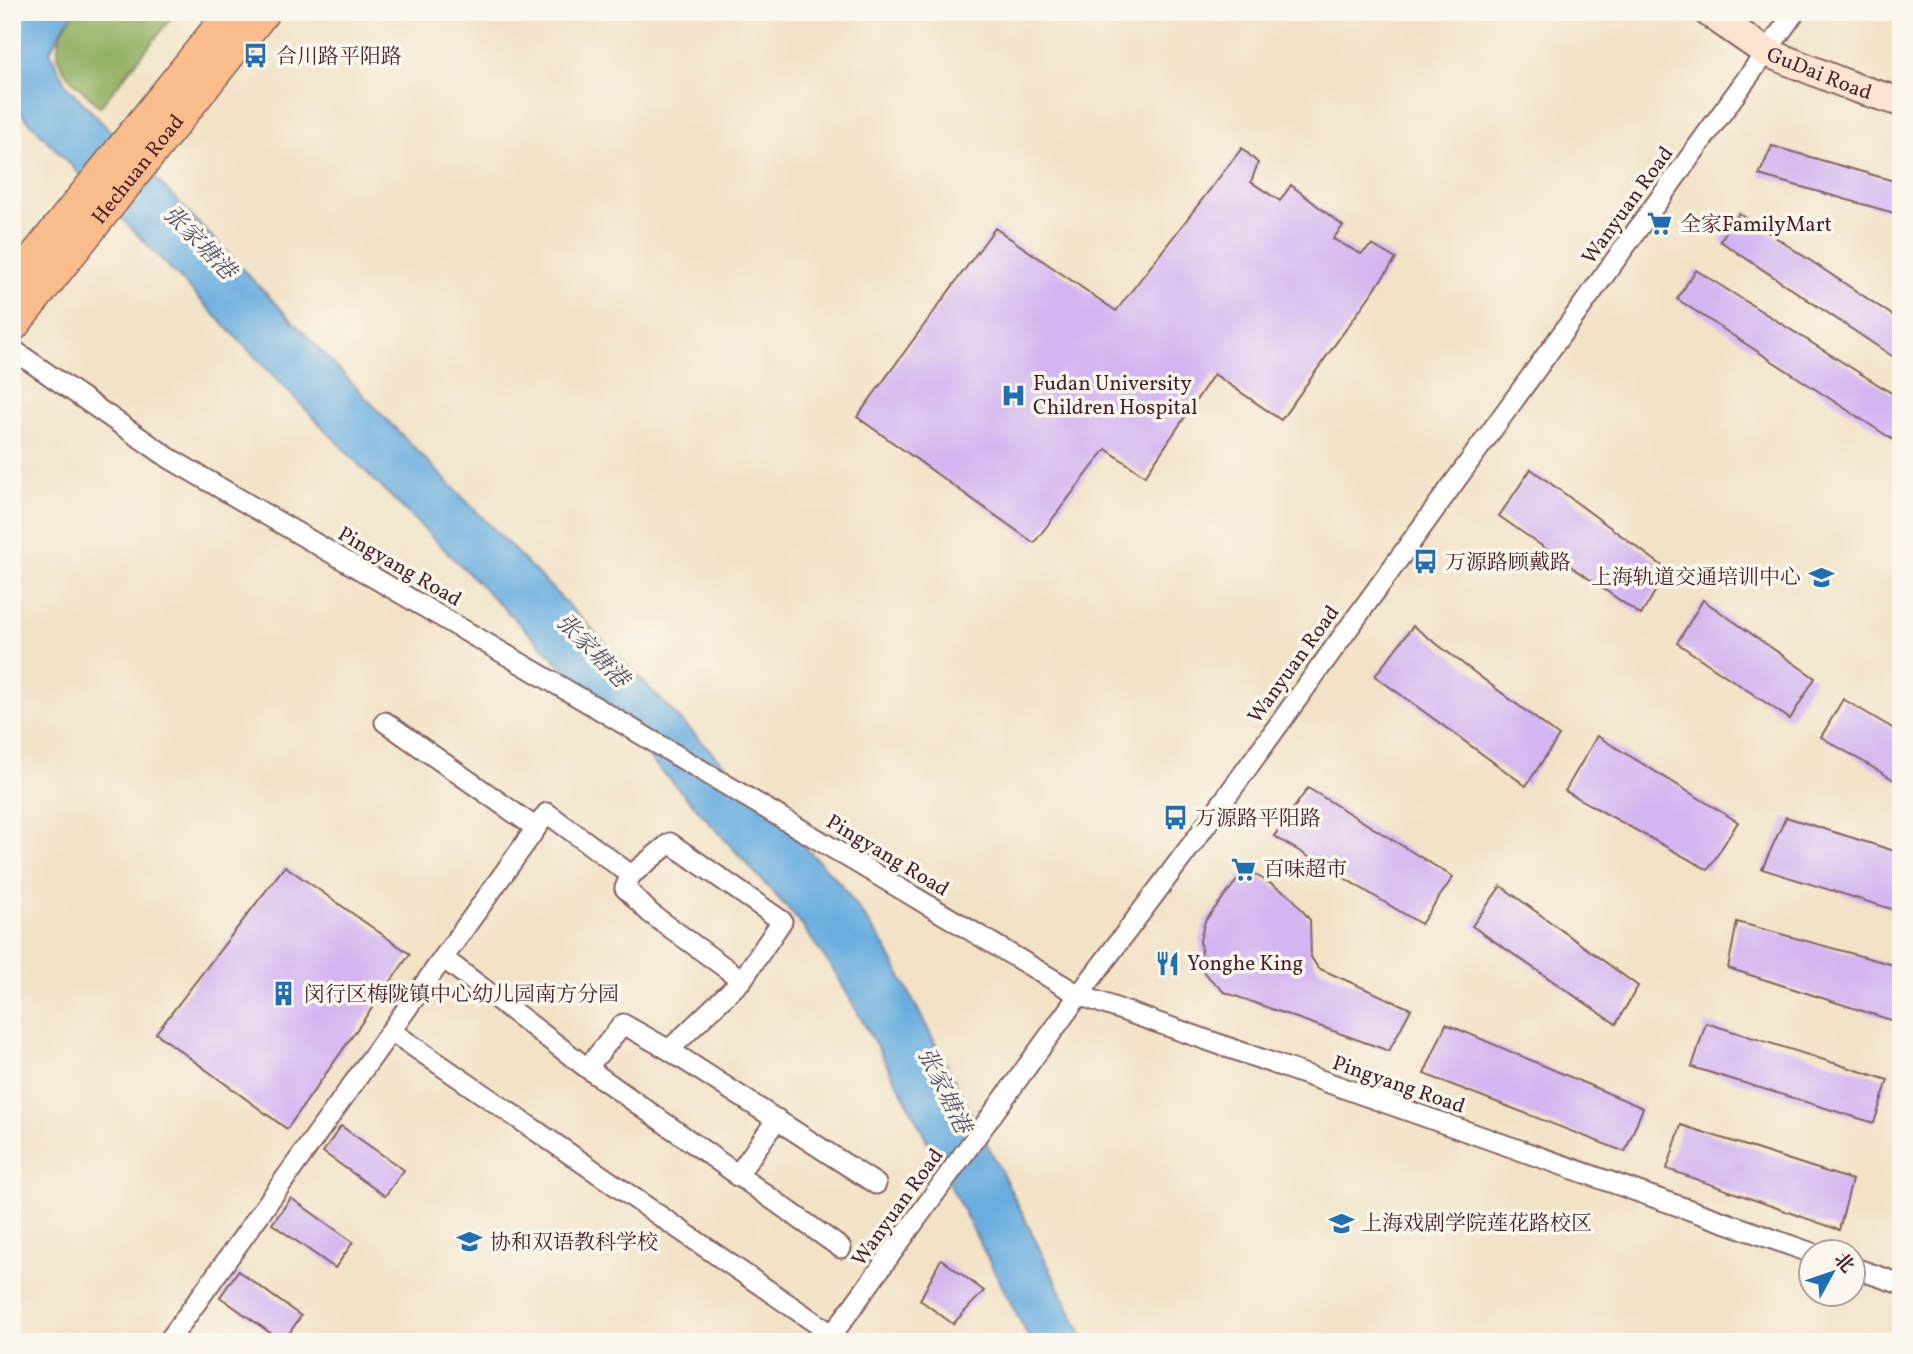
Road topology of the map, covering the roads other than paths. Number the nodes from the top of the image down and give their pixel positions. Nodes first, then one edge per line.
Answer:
1 (232, 12) edge
2 (263, 12) edge
3 (1708, 12) edge
4 (1795, 12) edge
5 (1766, 52) junction
6 (1901, 102) edge
7 (12, 286) edge
8 (12, 326) edge
9 (12, 349) edge
10 (385, 722) dead end
11 (536, 828) junction
12 (631, 875) junction
13 (443, 958) junction
14 (743, 980) junction
15 (1079, 995) junction
16 (391, 1031) junction
17 (669, 1050) junction
18 (587, 1068) junction
19 (777, 1119) junction
20 (737, 1175) junction
21 (876, 1184) dead end
22 (841, 1248) dead end
23 (1798, 1248) edge
24 (1868, 1273) edge
25 (1901, 1284) edge
26 (830, 1338) edge
27 (169, 1342) edge

1 - 7 main road, Hechuan Road
2 - 8 main road, Hechuan Road
3 - 5 main road, GuDai Road
4 - 5 street, Wanyuan Road
5 - 6 main road, GuDai Road
5 - 15 street, Wanyuan Road
9 - 15 street, Pingyang Road
10 - 11 street
11 - 12 street
11 - 13 street
12 - 14 street
12 - 14 street
13 - 16 street
13 - 18 street
14 - 17 street
15 - 23 street, Pingyang Road
15 - 26 street, Wanyuan Road
16 - 26 street
16 - 27 street
17 - 18 street
17 - 19 street
18 - 20 street
19 - 20 street
19 - 21 street
20 - 22 street
24 - 25 street

